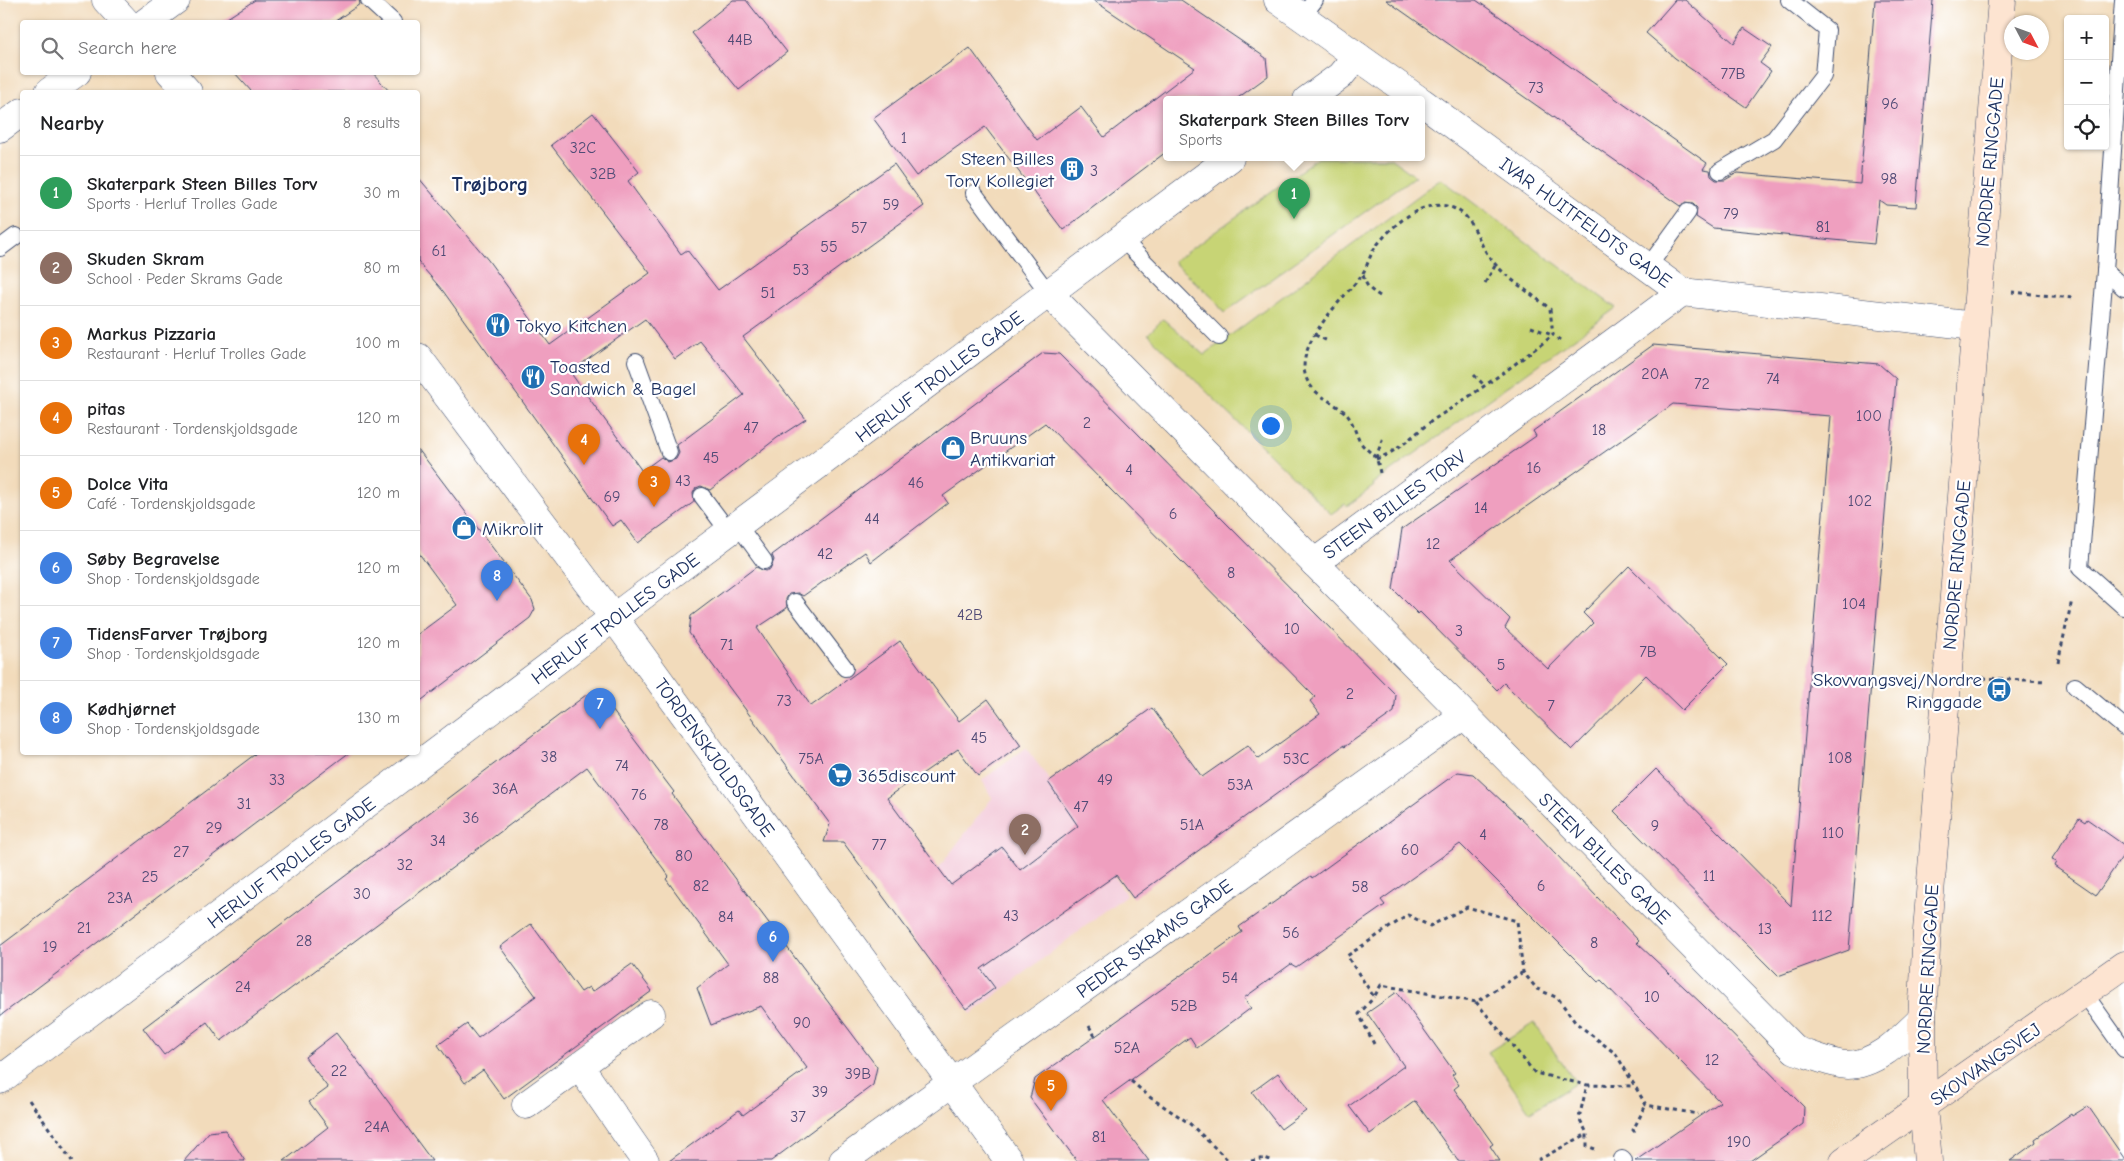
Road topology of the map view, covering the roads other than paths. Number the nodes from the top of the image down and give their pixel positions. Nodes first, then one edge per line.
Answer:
1 (106, 0) edge
2 (176, 0) edge
3 (369, 0) edge
4 (1278, 0) edge
5 (1789, 0) edge
6 (2002, 0) edge
7 (2123, 0) edge
8 (1309, 9) edge
9 (124, 20) edge
10 (149, 20) edge
11 (391, 20) edge
12 (1357, 56) junction
13 (73, 75) edge
14 (173, 75) edge
15 (2120, 85) edge
16 (52, 90) edge
17 (186, 90) edge
18 (1313, 96) edge
19 (1413, 96) edge
20 (1425, 105) edge
21 (20, 113) edge
22 (0, 128) edge
23 (1226, 161) edge
24 (1720, 171) dead end
25 (974, 193) dead end
26 (1688, 212) dead end
27 (16, 236) dead end
28 (1122, 239) junction
29 (0, 248) edge
30 (1648, 267) junction
31 (2105, 271) junction
32 (2124, 288) edge
33 (1682, 292) junction
34 (1049, 294) junction
35 (1976, 326) junction
36 (1219, 337) dead end
37 (420, 359) edge
38 (636, 361) dead end
39 (669, 452) dead end
40 (702, 496) dead end
41 (734, 529) junction
42 (764, 561) dead end
43 (1314, 563) junction
44 (795, 602) dead end
45 (2124, 607) edge
46 (614, 618) junction
47 (845, 668) dead end
48 (2075, 686) dead end
49 (1464, 716) junction
50 (2124, 727) edge
51 (2124, 965) edge
52 (2084, 993) junction
53 (651, 1014) dead end
54 (1922, 1019) junction
55 (2124, 1050) edge
56 (580, 1067) junction
57 (5, 1077) edge
58 (952, 1084) junction
59 (526, 1105) dead end
60 (1923, 1107) junction
61 (645, 1161) edge
62 (843, 1161) edge
63 (1009, 1161) edge
64 (1844, 1161) edge
65 (1928, 1161) edge

1 - 9 street
2 - 10 street
3 - 11 lane
4 - 8 street, IVAR HUITFELDTS GADE
5 - 24 lane
6 - 35 street, NORDRE RINGGADE
7 - 15 lane
8 - 12 street, IVAR HUITFELDTS GADE
12 - 18 street
12 - 19 street, IVAR HUITFELDTS GADE
13 - 16 street
14 - 17 street
15 - 31 lane
20 - 30 street, IVAR HUITFELDTS GADE
21 - 22 street
23 - 28 street, HERLUF TROLLES GADE
25 - 34 lane
26 - 30 lane
27 - 29 lane
28 - 34 street, HERLUF TROLLES GADE
28 - 36 lane
30 - 33 street, IVAR HUITFELDTS GADE
31 - 32 lane
31 - 45 lane
33 - 35 street, IVAR HUITFELDTS GADE
33 - 43 street, STEEN BILLES TORV
34 - 41 street, HERLUF TROLLES GADE
34 - 43 street, STEEN BILLES TORV
35 - 54 street, NORDRE RINGGADE
37 - 46 street, TORDENSKJOLDSGADE
38 - 39 lane
40 - 41 lane
41 - 42 lane
41 - 46 street, HERLUF TROLLES GADE
43 - 49 street, STEEN BILLES GADE
44 - 47 lane
46 - 57 street, HERLUF TROLLES GADE
46 - 58 street, TORDENSKJOLDSGADE
48 - 50 lane
49 - 54 street, STEEN BILLES GADE
49 - 58 street, PEDER SKRAMS GADE
51 - 52 street, SKOVVANGSVEJ
52 - 55 lane
52 - 60 street, SKOVVANGSVEJ
53 - 56 street
54 - 60 street, NORDRE RINGGADE
56 - 59 street
56 - 61 street
58 - 62 street, PEDER SKRAMS GADE
58 - 63 street, TORDENSKJOLDSGADE
60 - 64 street, SKOVVANGSVEJ
60 - 65 street, NORDRE RINGGADE

